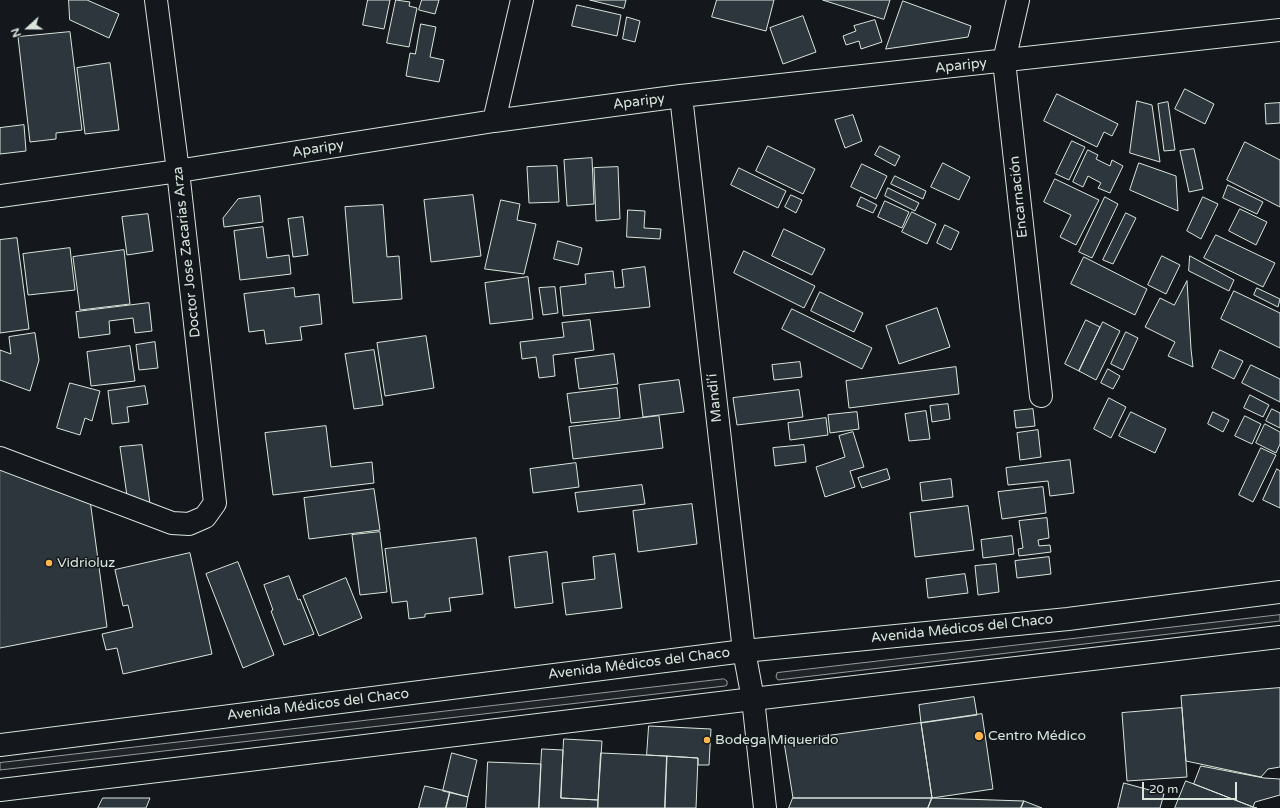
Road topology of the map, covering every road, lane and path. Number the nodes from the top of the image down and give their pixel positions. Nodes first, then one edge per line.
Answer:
1 (156, 0) edge
2 (522, 0) edge
3 (1018, 0) edge
4 (1280, 30) edge
5 (1004, 61) junction
6 (681, 96) junction
7 (494, 121) junction
8 (178, 171) junction
9 (0, 196) edge
10 (1041, 396) dead end
11 (0, 458) edge
12 (1280, 592) edge
13 (1280, 637) edge
14 (744, 650) junction
15 (754, 699) junction
16 (0, 745) edge
17 (0, 790) edge
18 (765, 808) edge

1 - 8 street, Doctor Jose Zacarías Arza
2 - 7 street
3 - 5 street, Encarnación
4 - 5 street, Aparipy
5 - 6 street, Aparipy
5 - 10 street, Encarnación
6 - 7 street, Aparipy
6 - 14 street, Mandi'í
7 - 8 street, Aparipy
8 - 9 street, Aparipy
8 - 11 street, Doctor Jose Zacarías Arza
12 - 14 street, Avenida Médicos del Chaco
13 - 15 street
14 - 15 street, Mandi'í
14 - 16 street, Avenida Médicos del Chaco
15 - 17 street
15 - 18 street, Mandi'í

